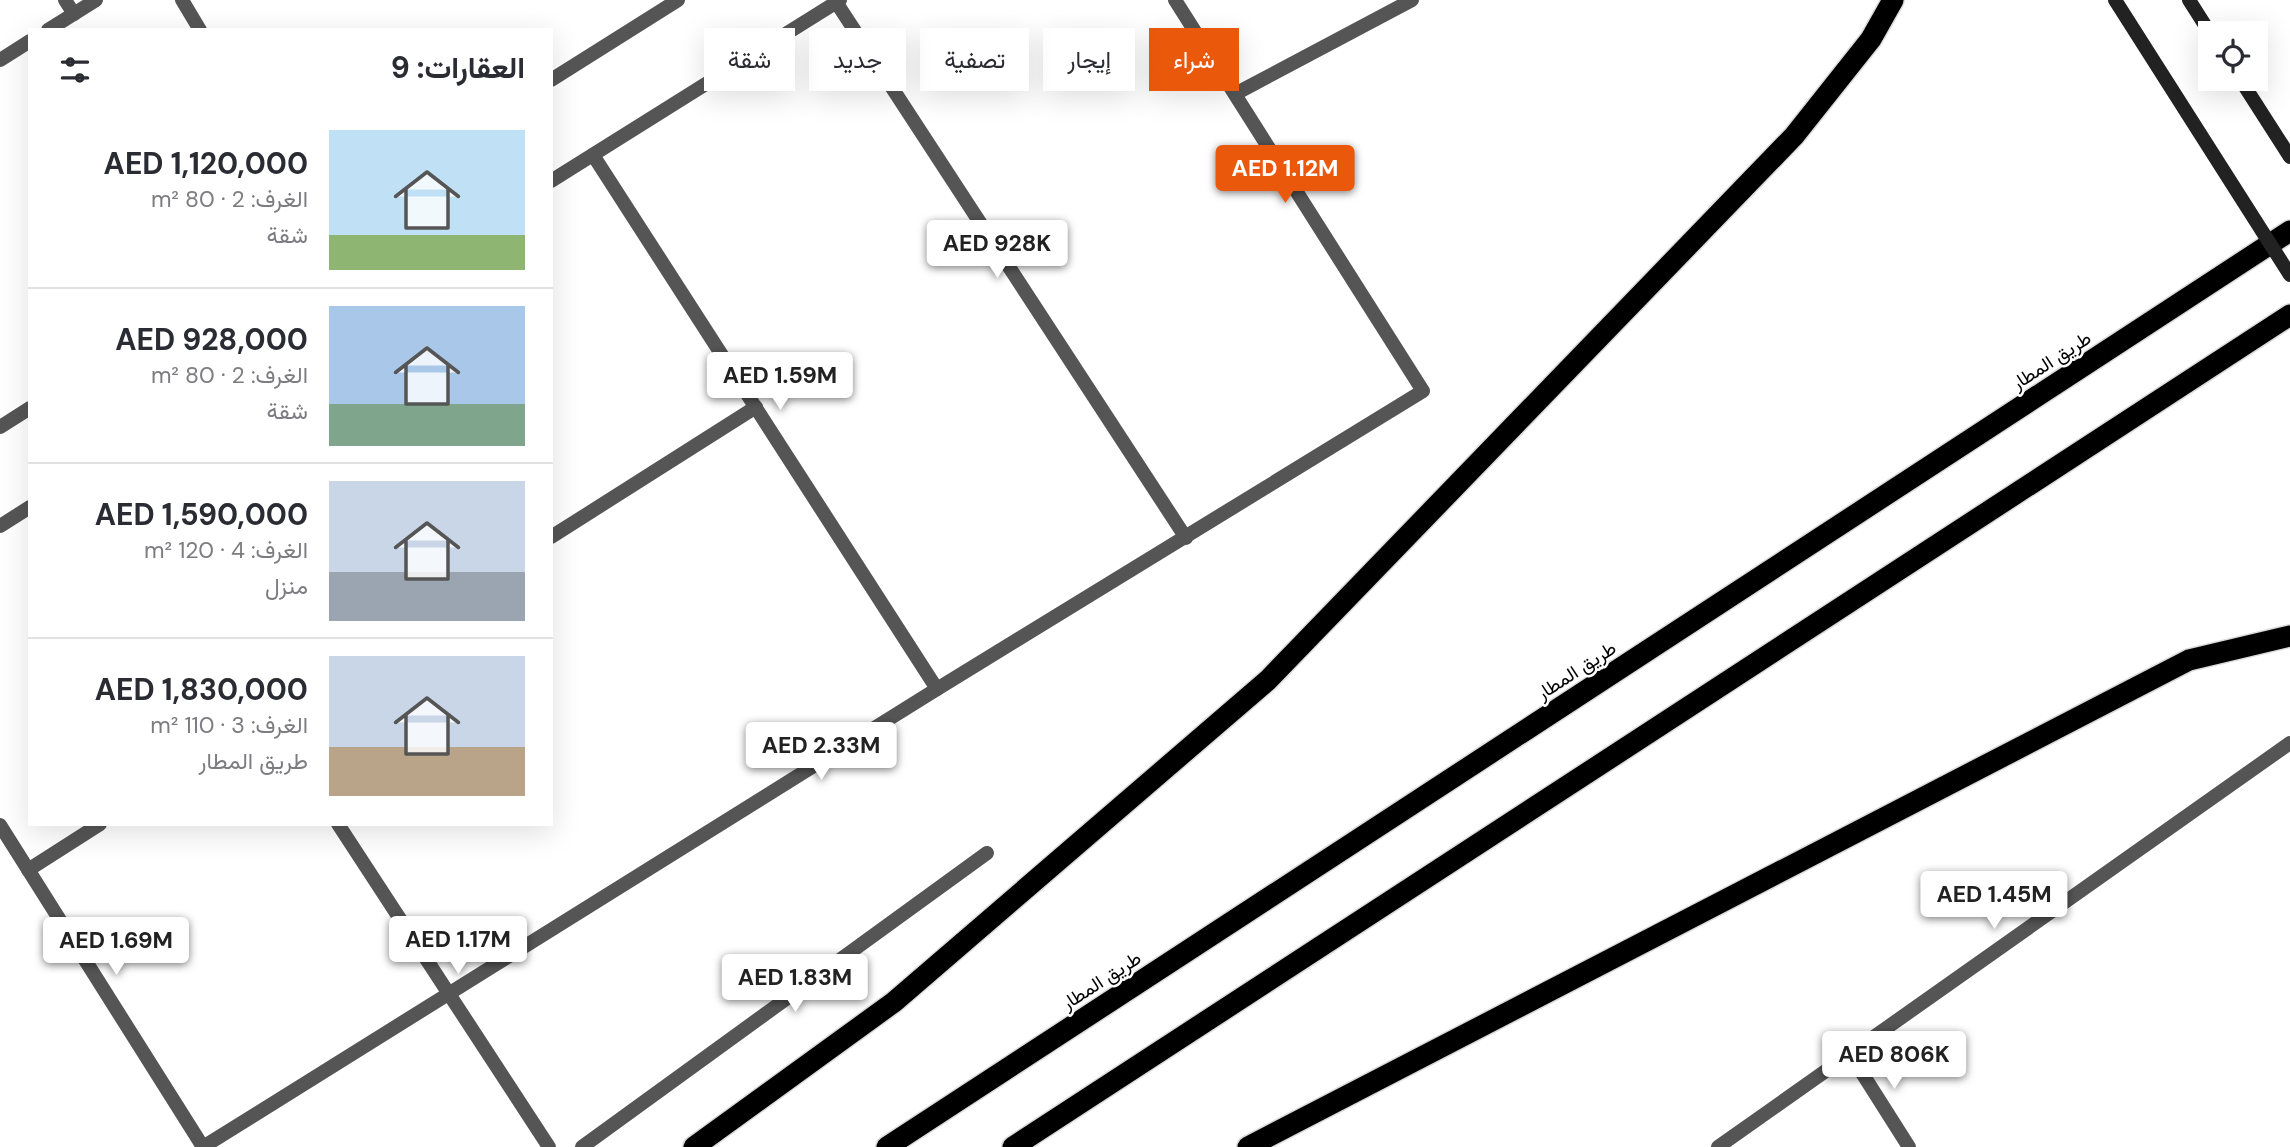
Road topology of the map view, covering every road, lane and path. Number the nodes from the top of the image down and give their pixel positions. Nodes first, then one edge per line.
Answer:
1 (65, 0) edge
2 (96, 0) edge
3 (182, 0) edge
4 (678, 0) edge
5 (1175, 0) edge
6 (1412, 0) edge
7 (1893, 0) edge
8 (2115, 0) edge
9 (2189, 0) edge
10 (838, 1) edge
11 (74, 14) junction
12 (2202, 21) edge
13 (51, 28) edge
14 (199, 28) edge
15 (28, 42) edge
16 (0, 60) edge
17 (553, 78) edge
18 (2247, 91) edge
19 (1235, 94) junction
20 (593, 155) junction
21 (2290, 157) edge
22 (553, 180) edge
23 (2290, 231) edge
24 (2290, 275) edge
25 (2290, 315) edge
26 (756, 407) junction
27 (28, 409) edge
28 (0, 427) edge
29 (28, 508) edge
30 (0, 526) edge
31 (553, 536) edge
32 (1186, 538) junction
33 (2290, 636) edge
34 (937, 690) junction
35 (2290, 743) edge
36 (0, 825) edge
37 (97, 826) edge
38 (339, 826) edge
39 (987, 853) dead end
40 (28, 870) junction
41 (449, 994) junction
42 (1850, 1054) junction
43 (203, 1147) edge
44 (549, 1147) edge
45 (582, 1147) edge
46 (694, 1147) edge
47 (887, 1147) edge
48 (1013, 1147) edge
49 (1248, 1147) edge
50 (1718, 1147) edge
51 (1909, 1147) edge

1 - 11 street
2 - 11 street
3 - 14 street
4 - 17 street
5 - 19 street
6 - 19 street
7 - 46 highway
8 - 24 main road, bridge
9 - 12 main road
10 - 20 street
10 - 32 street
11 - 13 street
15 - 16 street
18 - 21 main road
19 - 32 street
20 - 22 street
20 - 26 street
23 - 47 highway, طريق المطار
25 - 48 highway
26 - 31 street
26 - 34 street
27 - 28 street
29 - 30 street
32 - 34 street
33 - 49 highway
34 - 41 street
35 - 42 street
36 - 40 street
37 - 40 street
38 - 41 street
39 - 45 street
40 - 43 street
41 - 43 street
41 - 44 street
42 - 50 street
42 - 51 street

